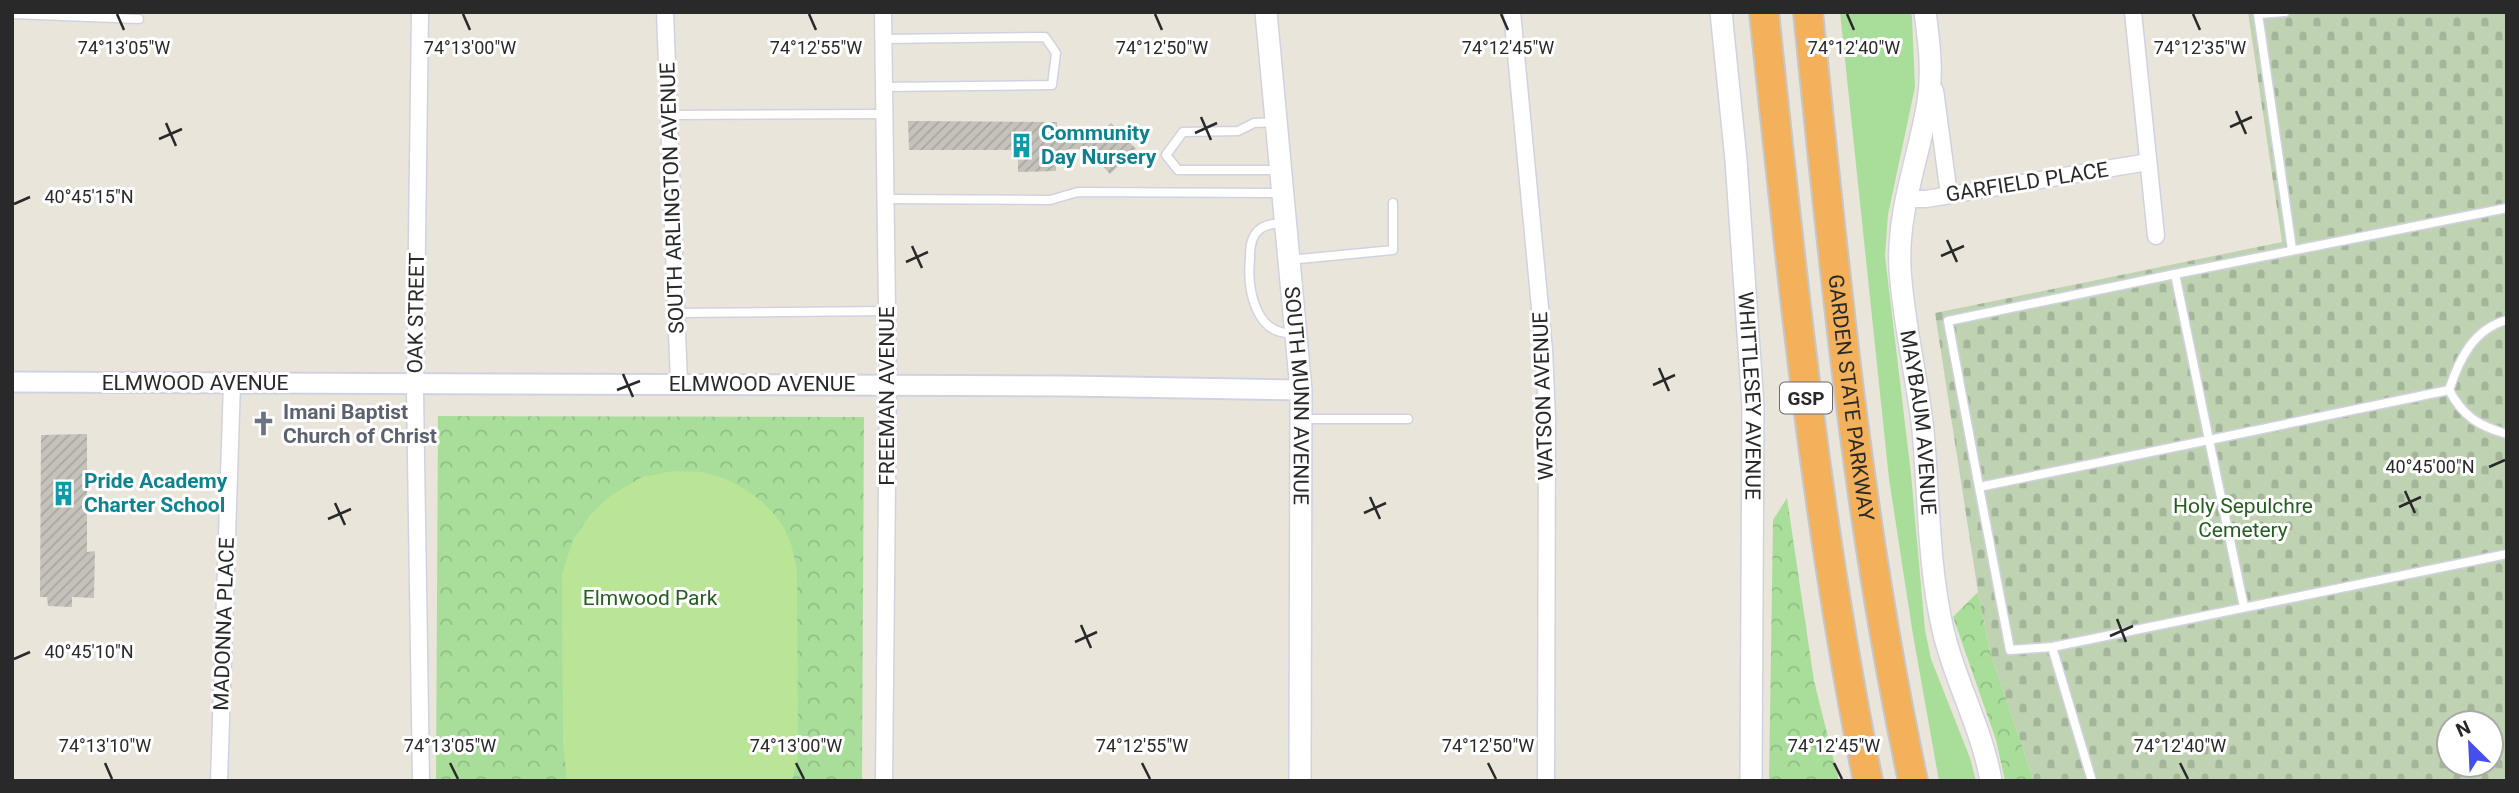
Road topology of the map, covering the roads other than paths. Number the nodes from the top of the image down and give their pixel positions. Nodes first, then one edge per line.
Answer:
1 (420, 12) edge
2 (666, 12) edge
3 (883, 12) edge
4 (1266, 12) edge
5 (1512, 12) edge
6 (1721, 12) edge
7 (1765, 12) edge
8 (1808, 12) edge
9 (1926, 12) edge
10 (2133, 12) edge
11 (2285, 12) edge
12 (2258, 13) edge
13 (12, 15) edge
14 (139, 19) dead end
15 (883, 39) junction
16 (1930, 57) junction
17 (884, 86) junction
18 (884, 114) junction
19 (670, 115) junction
20 (1276, 122) junction
21 (2148, 162) junction
22 (1280, 170) junction
23 (1283, 193) junction
24 (1949, 195) junction
25 (886, 199) junction
26 (1905, 199) junction
27 (1393, 203) dead end
28 (2507, 208) edge
29 (1285, 223) junction
30 (2156, 236) dead end
31 (2292, 249) junction
32 (1289, 260) junction
33 (2175, 274) junction
34 (887, 311) junction
35 (677, 313) junction
36 (2507, 320) edge
37 (1296, 333) junction
38 (12, 382) edge
39 (232, 383) junction
40 (415, 383) junction
41 (679, 384) junction
42 (888, 385) junction
43 (1301, 390) junction
44 (2449, 390) junction
45 (1302, 419) junction
46 (1408, 419) dead end
47 (2507, 434) edge
48 (2209, 440) junction
49 (1979, 487) junction
50 (2507, 554) edge
51 (2244, 607) junction
52 (2052, 647) junction
53 (219, 781) edge
54 (421, 781) edge
55 (884, 781) edge
56 (1300, 781) edge
57 (1546, 781) edge
58 (1751, 781) edge
59 (1868, 781) edge
60 (1913, 781) edge
61 (1991, 781) edge
62 (2092, 781) edge

1 - 40 street, OAK STREET
2 - 19 street, SOUTH ARLINGTON AVENUE
3 - 15 street, FREEMAN AVENUE
4 - 20 main road, SOUTH MUNN AVENUE
5 - 57 street, WATSON AVENUE
6 - 58 main road, WHITTLESEY AVENUE
7 - 59 highway, GARDEN STATE PARKWAY / GSP
8 - 60 highway, GARDEN STATE PARKWAY / GSP
9 - 16 main road, MAYBAUM AVENUE
10 - 21 street
11 - 12 lane
12 - 31 lane
13 - 14 lane
15 - 17 street, FREEMAN AVENUE
15 - 17 lane
16 - 24 street
16 - 26 main road, MAYBAUM AVENUE
17 - 18 street, FREEMAN AVENUE
18 - 19 lane
18 - 25 street, FREEMAN AVENUE
19 - 35 street, SOUTH ARLINGTON AVENUE
20 - 22 main road, SOUTH MUNN AVENUE
20 - 22 lane
21 - 24 street, GARFIELD PLACE
21 - 30 street
22 - 23 main road, SOUTH MUNN AVENUE
23 - 25 lane
23 - 29 main road, SOUTH MUNN AVENUE
24 - 26 street, GARFIELD PLACE
25 - 34 street, FREEMAN AVENUE
26 - 61 main road, MAYBAUM AVENUE
27 - 32 lane
28 - 31 lane
29 - 32 main road, SOUTH MUNN AVENUE
29 - 37 lane
31 - 33 lane
32 - 37 main road, SOUTH MUNN AVENUE
33 - 48 lane
33 - 49 lane
34 - 35 lane
34 - 42 street, FREEMAN AVENUE
35 - 41 street, SOUTH ARLINGTON AVENUE
36 - 44 lane
37 - 43 main road, SOUTH MUNN AVENUE
38 - 39 street, ELMWOOD AVENUE
39 - 40 street, ELMWOOD AVENUE
39 - 53 street, MADONNA PLACE
40 - 41 street, ELMWOOD AVENUE
40 - 54 street, OAK STREET
41 - 42 street, ELMWOOD AVENUE
42 - 43 street, ELMWOOD AVENUE
42 - 55 street, FREEMAN AVENUE
43 - 45 main road, SOUTH MUNN AVENUE
44 - 47 lane
44 - 48 lane
45 - 46 lane
45 - 56 main road, SOUTH MUNN AVENUE
48 - 49 lane
48 - 51 lane
49 - 52 lane
50 - 51 lane
51 - 52 lane
52 - 62 lane

